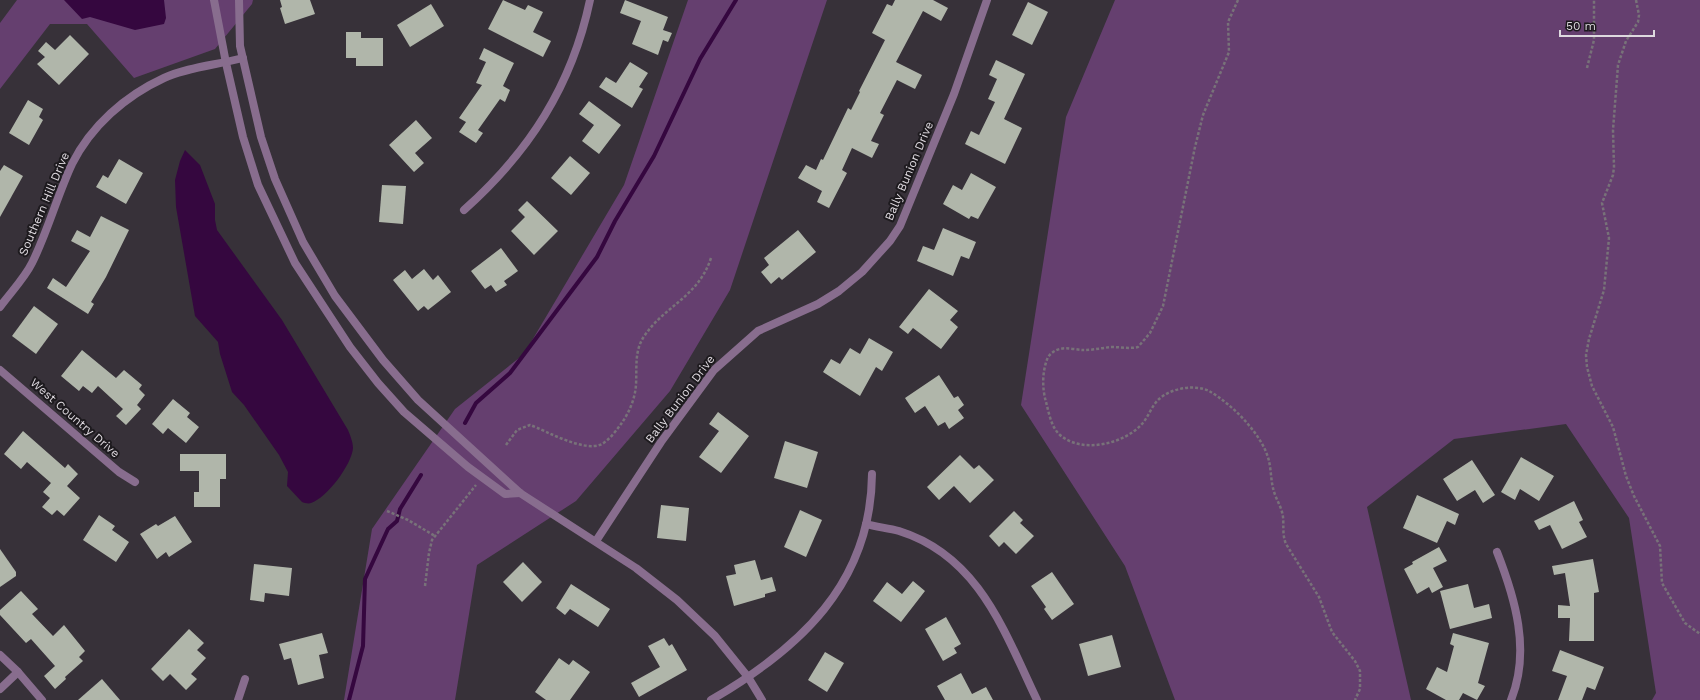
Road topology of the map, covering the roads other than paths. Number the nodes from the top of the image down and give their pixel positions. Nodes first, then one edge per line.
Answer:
1 (214, 0) edge
2 (239, 0) edge
3 (590, 0) edge
4 (987, 0) edge
5 (243, 58) junction
6 (226, 63) junction
7 (464, 210) dead end
8 (0, 307) edge
9 (0, 370) edge
10 (872, 474) dead end
11 (135, 482) dead end
12 (520, 493) junction
13 (866, 524) junction
14 (596, 541) junction
15 (1497, 552) dead end
16 (0, 655) edge
17 (18, 672) junction
18 (748, 677) junction
19 (245, 679) dead end
20 (0, 690) edge
21 (42, 700) edge
22 (238, 700) edge
23 (710, 700) edge
24 (762, 700) edge
25 (1038, 700) edge
26 (1512, 700) edge

1 - 6 street
2 - 5 street
3 - 7 street
4 - 14 street, Bally Bunion Drive
5 - 6 street, Southern Hill Drive
5 - 12 street
6 - 8 street, Southern Hill Drive
6 - 12 street
9 - 11 street, West Country Drive
10 - 13 street
12 - 14 street
13 - 18 street
13 - 25 street
14 - 18 street
15 - 26 street
16 - 17 street
17 - 20 street
17 - 21 street
18 - 23 street
18 - 24 street
19 - 22 street

